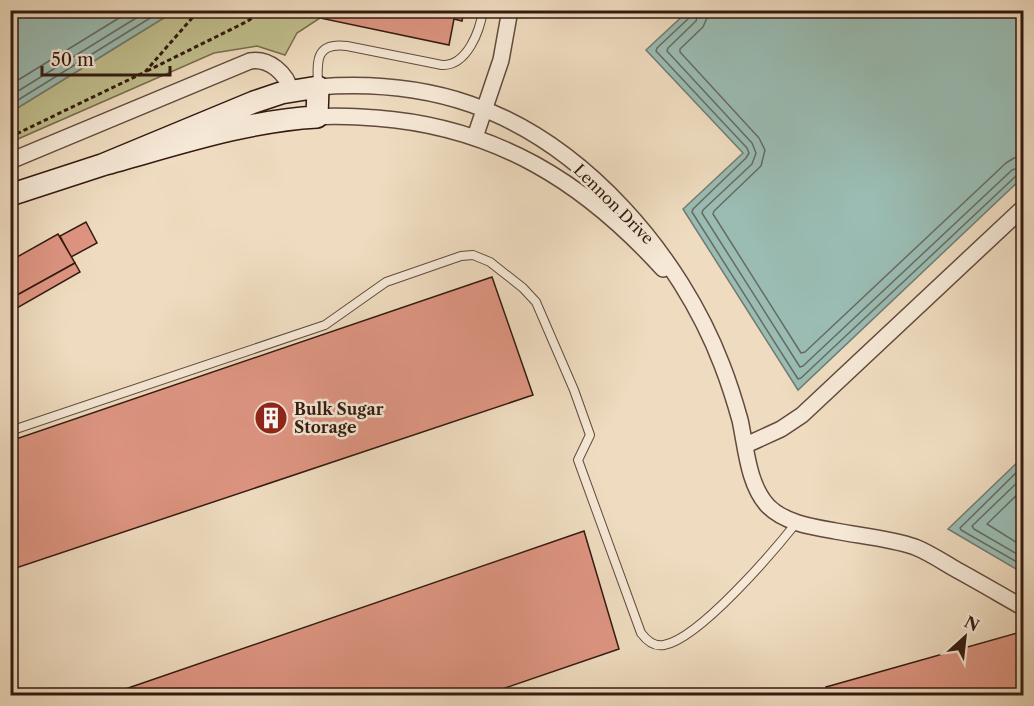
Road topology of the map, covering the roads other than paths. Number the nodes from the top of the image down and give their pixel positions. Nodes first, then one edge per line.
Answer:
1 (483, 10) edge
2 (510, 10) edge
3 (318, 87) junction
4 (291, 92) junction
5 (485, 110) junction
6 (317, 117) junction
7 (280, 120) junction
8 (475, 137) junction
9 (10, 161) edge
10 (102, 165) junction
11 (10, 195) edge
12 (1023, 207) edge
13 (711, 338) junction
14 (10, 431) edge
15 (746, 445) junction
16 (797, 522) junction
17 (1023, 608) edge

1 - 3 lane
2 - 5 street
3 - 4 street, Lennon Drive
3 - 5 street, Lennon Drive
3 - 6 street
4 - 7 street
4 - 9 street
4 - 10 street, Lennon Drive
5 - 8 street
5 - 13 street, Lennon Drive
6 - 7 street, Lennon Drive
6 - 8 street, Lennon Drive
7 - 10 street, Lennon Drive
8 - 13 street, Lennon Drive
10 - 11 street, Lennon Drive
12 - 15 street
13 - 15 street, Lennon Drive
14 - 16 lane
15 - 16 street, Lennon Drive
16 - 17 street, Lennon Drive

